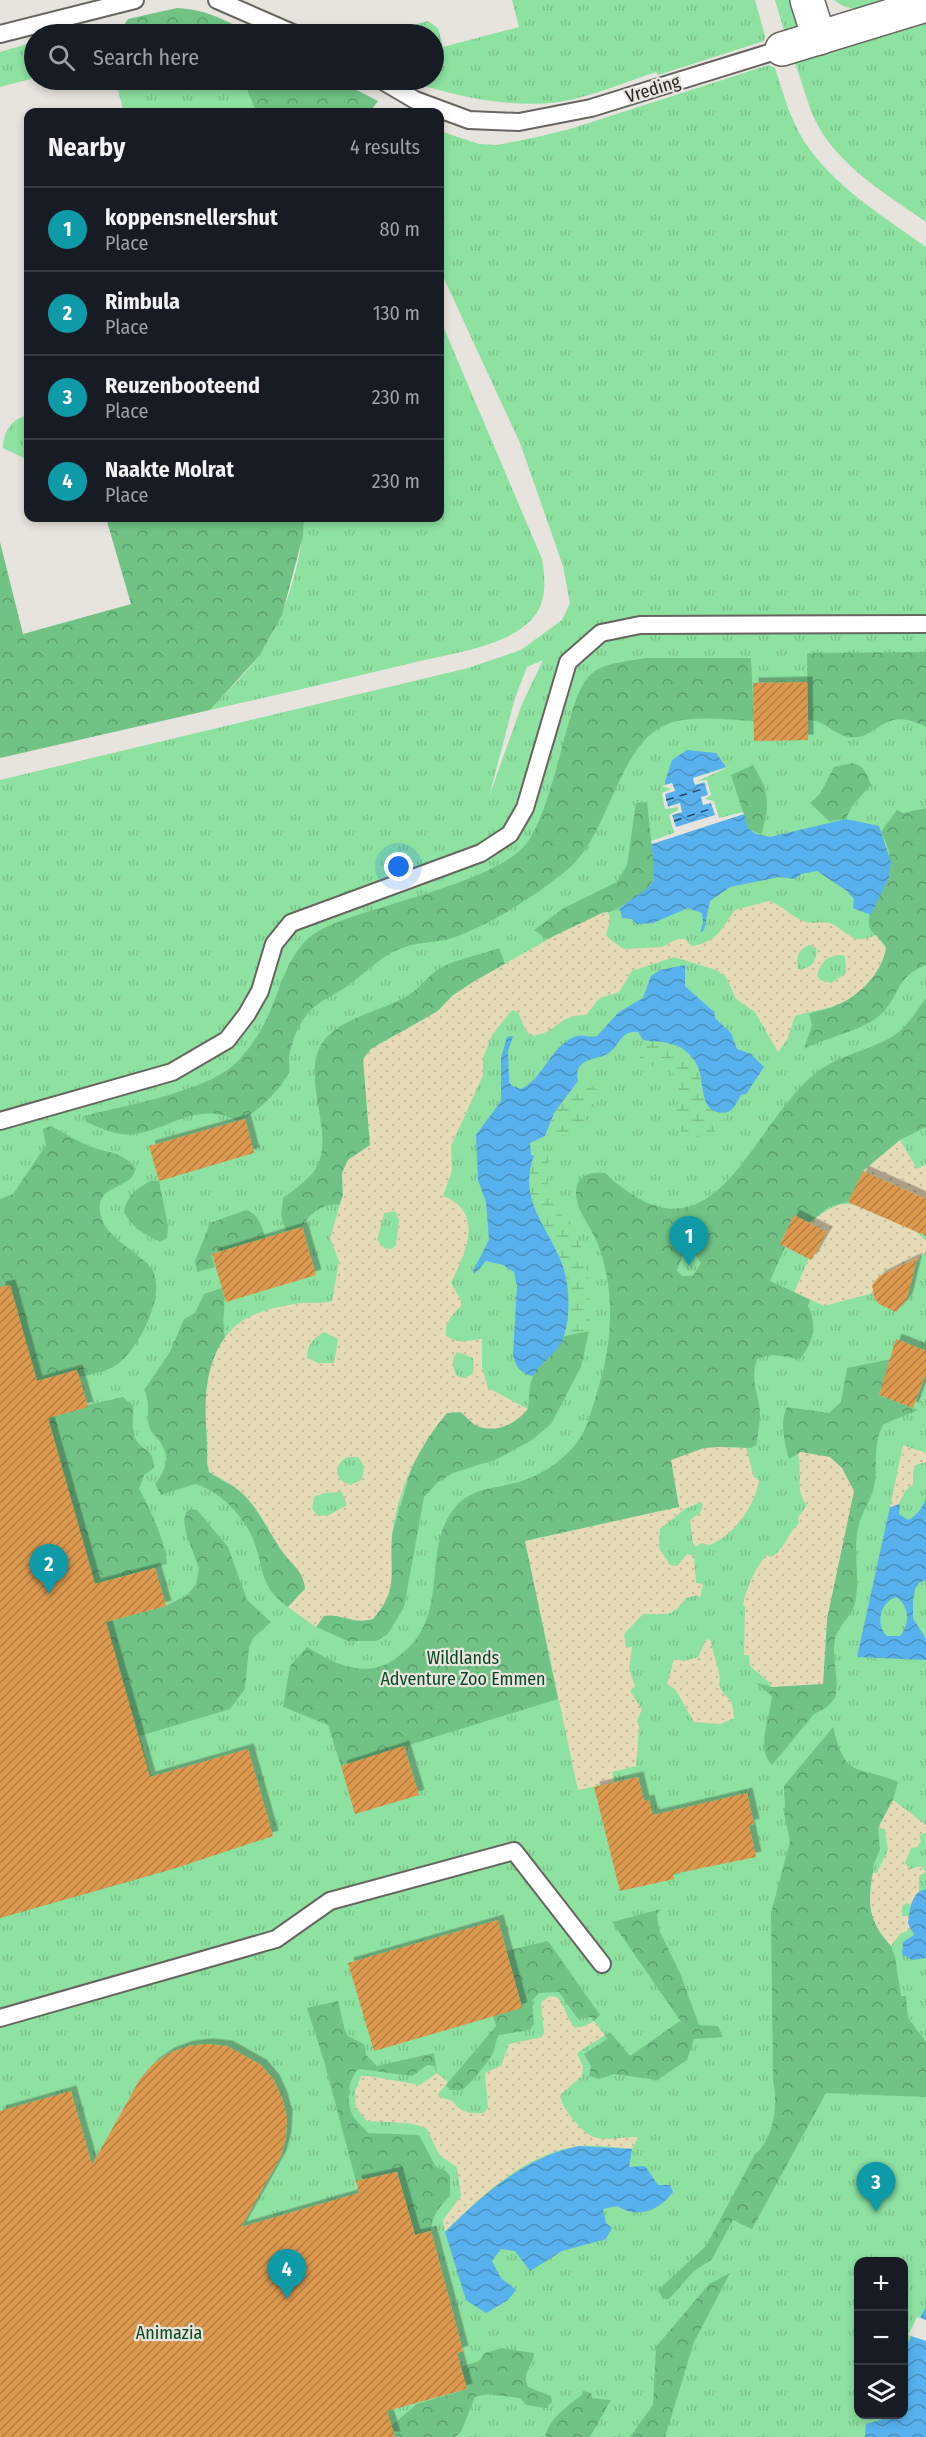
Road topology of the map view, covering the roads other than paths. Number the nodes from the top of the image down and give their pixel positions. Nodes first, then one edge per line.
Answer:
1 (135, 0) edge
2 (217, 0) edge
3 (807, 0) edge
4 (926, 4) edge
5 (40, 24) edge
6 (272, 24) edge
7 (24, 28) edge
8 (0, 34) edge
9 (819, 38) junction
10 (782, 49) joint
11 (398, 90) edge
12 (436, 108) edge
13 (444, 111) edge
14 (926, 624) edge
15 (0, 1121) edge
16 (603, 1964) dead end
17 (0, 2018) edge

1 - 5 lane
2 - 6 lane
3 - 9 street
4 - 9 street, Vreding
7 - 8 lane
9 - 10 street, Vreding
10 - 13 lane, Vreding
11 - 12 lane, Vreding
14 - 15 lane
16 - 17 lane

